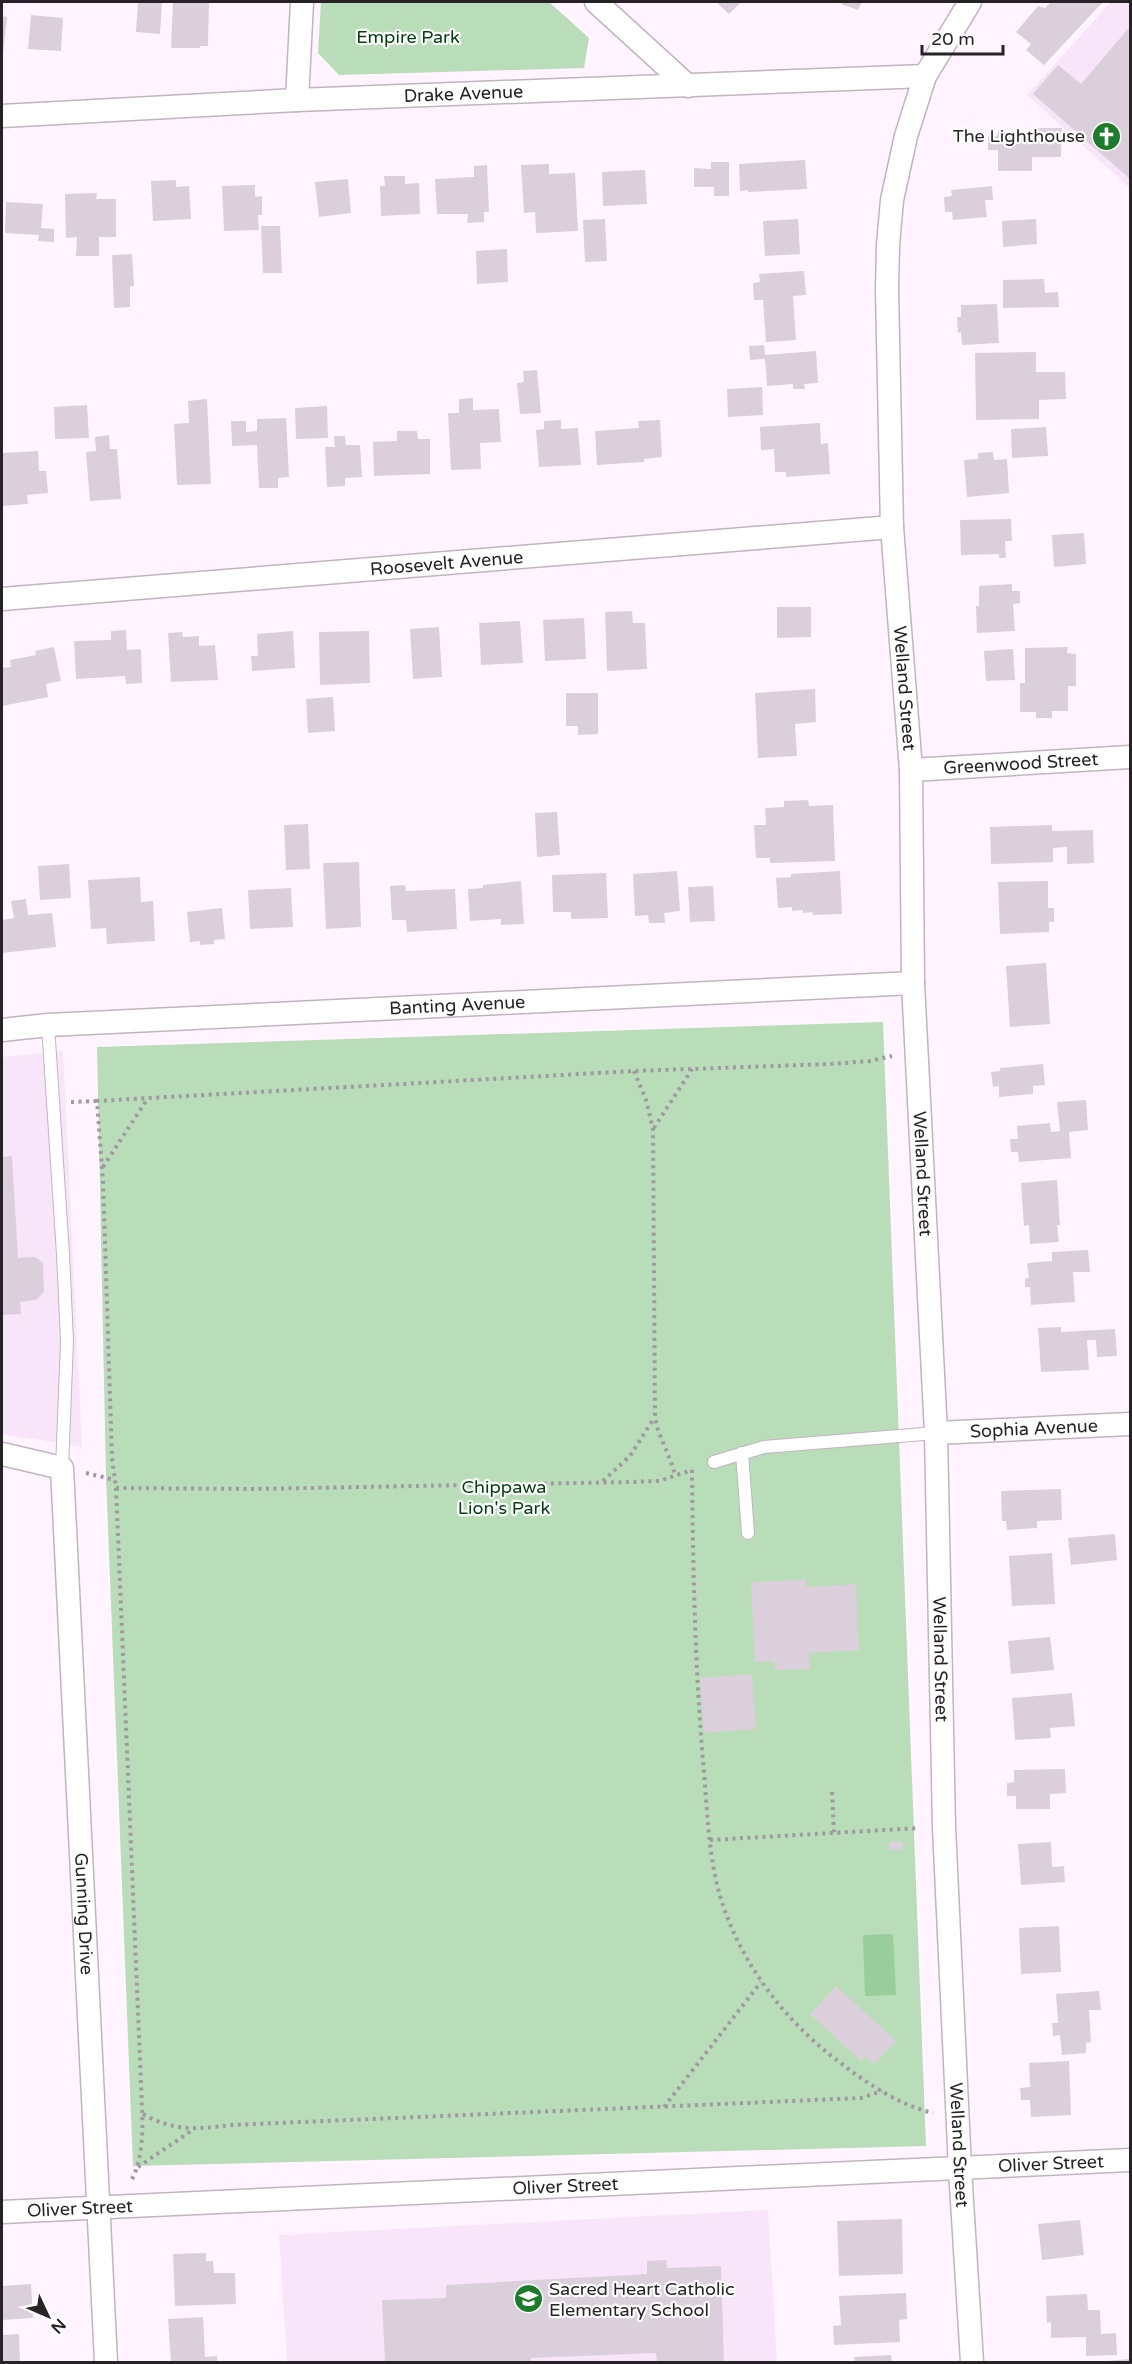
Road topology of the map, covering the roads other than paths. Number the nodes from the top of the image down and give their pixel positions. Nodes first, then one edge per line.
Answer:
1 (302, 2) edge
2 (596, 2) edge
3 (970, 2) edge
4 (925, 75) junction
5 (688, 86) junction
6 (297, 100) junction
7 (2, 116) edge
8 (892, 527) junction
9 (2, 599) edge
10 (1131, 757) edge
11 (911, 770) junction
12 (914, 983) junction
13 (48, 1025) junction
14 (2, 1030) edge
15 (1131, 1424) edge
16 (936, 1432) junction
17 (742, 1453) junction
18 (2, 1454) edge
19 (714, 1462) road end
20 (62, 1468) junction
21 (748, 1533) dead end
22 (1131, 2160) edge
23 (960, 2169) junction
24 (99, 2207) junction
25 (2, 2212) edge
26 (106, 2362) edge
27 (972, 2362) edge

1 - 6 street
2 - 5 street
3 - 4 street, Welland Street
4 - 5 street, Drake Avenue
4 - 8 street, Welland Street
5 - 6 street, Drake Avenue
6 - 7 street, Drake Avenue
8 - 9 street, Roosevelt Avenue
8 - 11 street, Welland Street
10 - 11 street, Greenwood Street
11 - 12 street, Welland Street
12 - 13 street, Banting Avenue
12 - 16 street, Welland Street
13 - 14 street, Banting Avenue
13 - 20 lane
15 - 16 street, Sophia Avenue
16 - 17 lane
16 - 23 street, Welland Street
17 - 19 lane
17 - 21 lane
18 - 20 street
20 - 24 street, Gunning Drive
22 - 23 street, Oliver Street
23 - 24 street, Oliver Street
23 - 27 street, Welland Street
24 - 25 street, Oliver Street
24 - 26 street, Gunning Drive

